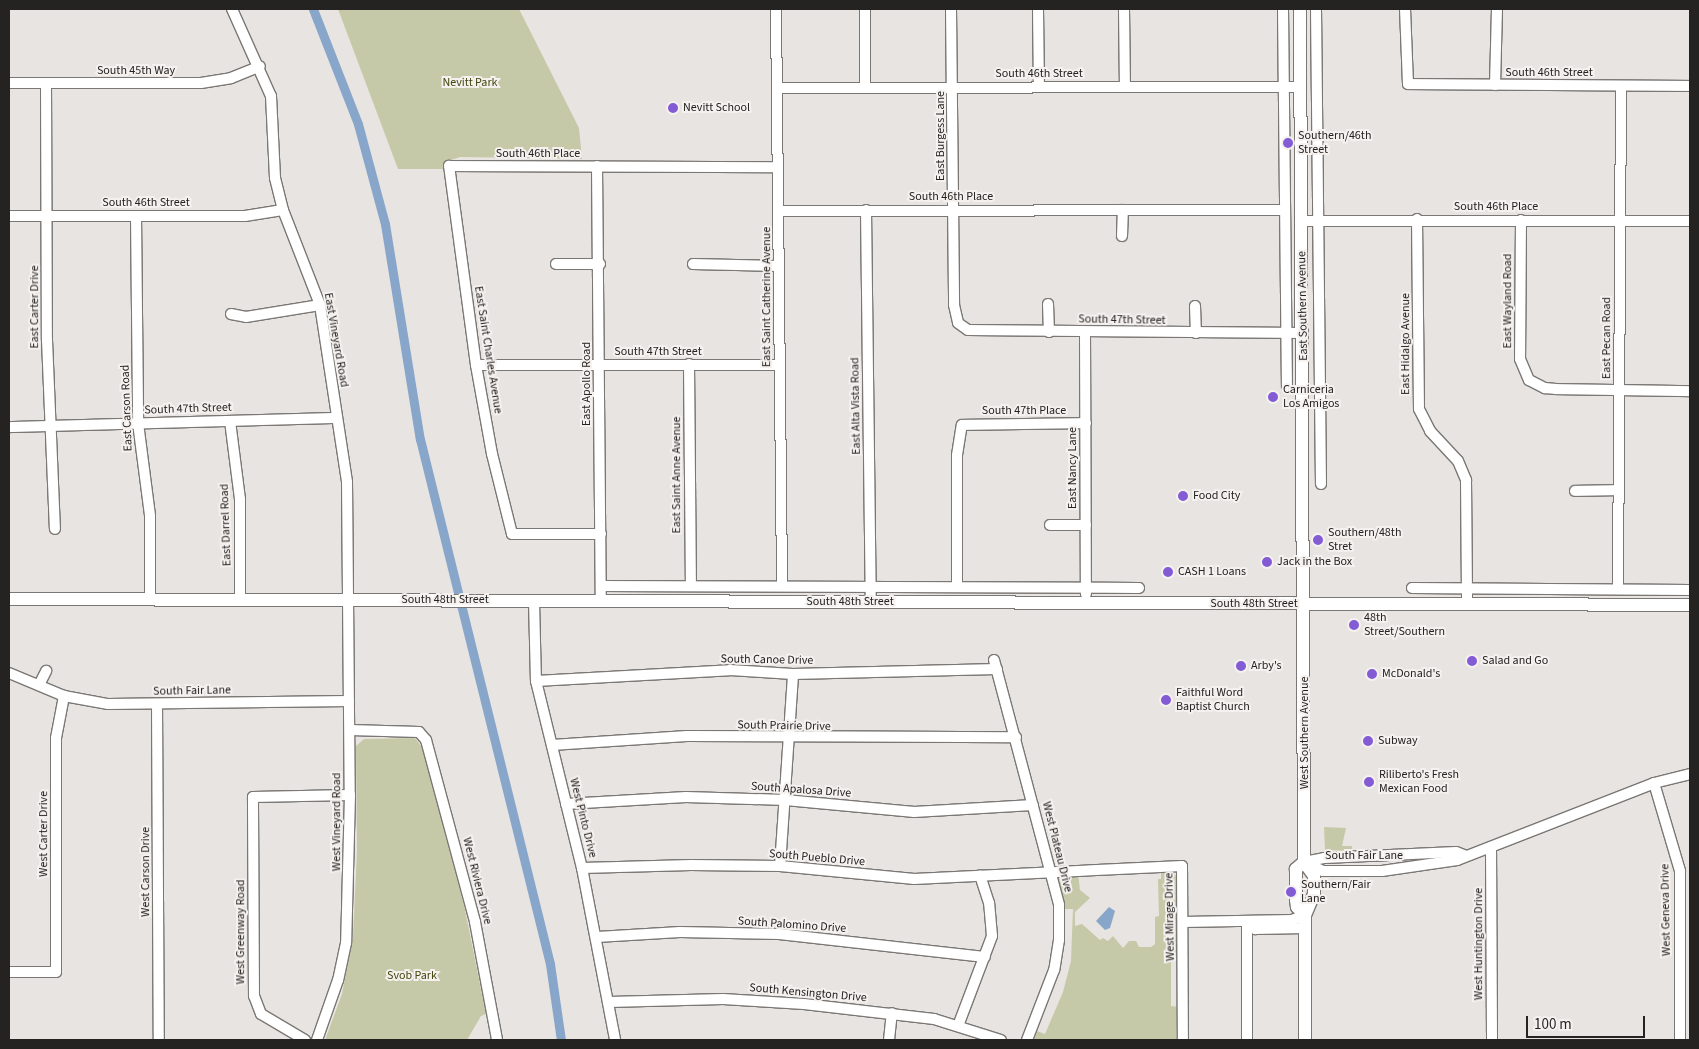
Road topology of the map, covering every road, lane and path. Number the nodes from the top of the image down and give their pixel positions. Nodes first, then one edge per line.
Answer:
1 (232, 9) edge
2 (776, 9) edge
3 (865, 9) edge
4 (951, 9) edge
5 (1038, 9) edge
6 (1124, 9) edge
7 (1283, 9) edge
8 (1300, 9) edge
9 (1316, 9) edge
10 (1405, 9) edge
11 (1496, 9) edge
12 (260, 66) junction
13 (9, 83) edge
14 (46, 83) junction
15 (1495, 85) junction
16 (1621, 86) junction
17 (1690, 86) edge
18 (865, 87) junction
19 (953, 87) junction
20 (1039, 87) junction
21 (1125, 87) junction
22 (1284, 87) junction
23 (777, 88) junction
24 (1300, 88) junction
25 (449, 166) joint
26 (597, 166) junction
27 (777, 167) junction
28 (283, 210) junction
29 (866, 210) junction
30 (953, 210) junction
31 (1123, 210) junction
32 (1284, 210) junction
33 (779, 211) junction
34 (9, 216) edge
35 (47, 216) junction
36 (136, 216) junction
37 (1318, 220) junction
38 (1417, 220) junction
39 (1521, 220) junction
40 (1620, 220) junction
41 (1302, 221) junction
42 (1690, 221) edge
43 (1122, 236) dead end
44 (556, 264) dead end
45 (600, 264) junction
46 (693, 264) dead end
47 (779, 266) junction
48 (1048, 304) dead end
49 (320, 305) junction
50 (1195, 306) dead end
51 (231, 314) dead end
52 (958, 323) joint
53 (1049, 332) junction
54 (1085, 332) junction
55 (1196, 333) junction
56 (1286, 333) junction
57 (1303, 334) junction
58 (600, 364) junction
59 (689, 364) junction
60 (476, 366) junction
61 (780, 366) junction
62 (1287, 386) dead end
63 (1619, 389) junction
64 (1690, 391) edge
65 (337, 418) junction
66 (230, 421) junction
67 (138, 423) junction
68 (1086, 423) junction
69 (52, 426) junction
70 (9, 427) edge
71 (1321, 484) dead end
72 (1618, 490) junction
73 (1575, 491) dead end
74 (1050, 524) dead end
75 (1086, 525) junction
76 (55, 530) dead end
77 (601, 534) junction
78 (601, 586) junction
79 (691, 586) junction
80 (782, 586) junction
81 (870, 587) junction
82 (957, 587) junction
83 (1086, 588) junction
84 (1139, 588) dead end
85 (1412, 588) dead end
86 (1467, 588) junction
87 (1618, 589) junction
88 (1690, 590) edge
89 (9, 599) edge
90 (150, 599) junction
91 (240, 599) junction
92 (348, 600) junction
93 (534, 601) junction
94 (601, 601) junction
95 (871, 602) junction
96 (1087, 603) junction
97 (1305, 604) junction
98 (1467, 604) junction
99 (1690, 605) edge
100 (996, 664) joint
101 (46, 671) dead end
102 (9, 674) edge
103 (794, 674) junction
104 (536, 681) junction
105 (39, 685) junction
106 (64, 696) junction
107 (349, 701) junction
108 (157, 704) junction
109 (350, 730) junction
110 (1016, 737) junction
111 (789, 739) junction
112 (552, 745) junction
113 (1690, 774) edge
114 (1654, 783) junction
115 (350, 795) junction
116 (785, 800) junction
117 (566, 804) junction
118 (1033, 805) junction
119 (1491, 847) junction
120 (1304, 862) junction
121 (780, 866) junction
122 (582, 868) junction
123 (1049, 870) junction
124 (980, 875) junction
125 (1296, 900) junction
126 (1277, 920) junction
127 (1183, 922) junction
128 (1247, 922) junction
129 (1305, 922) junction
130 (597, 937) junction
131 (985, 957) junction
132 (9, 972) edge
133 (609, 1002) junction
134 (892, 1013) junction
135 (958, 1026) junction
136 (159, 1040) edge
137 (305, 1040) edge
138 (317, 1040) edge
139 (497, 1040) edge
140 (615, 1040) edge
141 (889, 1040) edge
142 (1001, 1040) edge
143 (1027, 1040) edge
144 (1183, 1040) edge
145 (1247, 1040) edge
146 (1305, 1040) edge
147 (1492, 1040) edge
148 (1680, 1040) edge

1 - 12 street, East Vineyard Road
2 - 23 street, East Saint Catherine Avenue
3 - 18 street
4 - 19 street, East Burgess Lane
5 - 20 street
6 - 21 street
7 - 22 street, East Southern Avenue
8 - 24 main road, East Southern Avenue
9 - 37 street, East Southern Avenue
10 - 15 street, South 46th Street
11 - 15 street
12 - 14 street, South 45th Way
12 - 28 street, East Vineyard Road
13 - 14 street, South 45th Way
14 - 35 street, East Carter Drive
15 - 16 street, South 46th Street
16 - 17 street, South 46th Street
16 - 40 street, East Pecan Road
18 - 19 street, South 46th Street
18 - 23 street, South 46th Street
19 - 20 street, South 46th Street
19 - 30 street, East Burgess Lane
20 - 21 street, South 46th Street
21 - 22 street, South 46th Street
22 - 24 street, South 46th Street
22 - 32 street, East Southern Avenue
23 - 27 street, East Saint Catherine Avenue
24 - 41 main road, East Southern Avenue
25 - 26 street, South 46th Place
25 - 60 street, East Saint Charles Avenue
26 - 27 street, South 46th Place
26 - 45 street, East Apollo Road
27 - 33 street, East Saint Catherine Avenue
28 - 36 street, South 46th Street
28 - 49 street, East Vineyard Road
29 - 30 street, South 46th Place
29 - 33 street, South 46th Place
29 - 81 street, East Alta Vista Road
30 - 31 street, South 46th Place
30 - 52 street, East Burgess Lane
31 - 32 street, South 46th Place
31 - 43 street
32 - 56 street, East Southern Avenue
33 - 47 street, East Saint Catherine Avenue
34 - 35 street, South 46th Street
35 - 36 street, South 46th Street
35 - 69 street, East Carter Drive
36 - 67 street, East Carson Road
37 - 38 street, South 46th Place
37 - 41 street, South 46th Place
37 - 71 street, East Southern Avenue
38 - 39 street, South 46th Place
38 - 86 street, East Hidalgo Avenue
39 - 40 street, South 46th Place
39 - 63 street, East Wayland Road
40 - 42 street, South 46th Place
40 - 63 street, East Pecan Road
41 - 57 main road, East Southern Avenue
44 - 45 street
45 - 58 street, East Apollo Road
46 - 47 street
47 - 61 street, East Saint Catherine Avenue
48 - 53 street
49 - 51 street
49 - 65 street, East Vineyard Road
50 - 55 street
52 - 53 street, South 47th Street
53 - 54 street, South 47th Street
54 - 55 street, South 47th Street
54 - 68 street, East Nancy Lane
55 - 56 street, South 47th Street
56 - 57 street, South 47th Street
56 - 62 street, East Southern Avenue
57 - 97 main road, East Southern Avenue
58 - 59 street, South 47th Street
58 - 60 street, South 47th Street
58 - 77 street, East Apollo Road
59 - 61 street, South 47th Street
59 - 79 street, East Saint Anne Avenue
60 - 77 street, East Saint Charles Avenue
61 - 80 street, East Saint Catherine Avenue
63 - 64 street
63 - 72 street, East Pecan Road
65 - 66 street, South 47th Street
65 - 92 street, East Vineyard Road
66 - 67 street, South 47th Street
66 - 91 street, East Darrel Road
67 - 69 street, South 47th Street
67 - 90 street, East Carson Road
68 - 75 street, East Nancy Lane
68 - 82 street, South 47th Place
69 - 70 street, South 47th Street
69 - 76 street, East Carter Drive
72 - 73 street
72 - 87 street, East Pecan Road
74 - 75 street
75 - 83 street, East Nancy Lane
77 - 78 street, East Apollo Road
78 - 79 street, South 48th Street
78 - 94 street, East Apollo Road
79 - 80 street, South 48th Street
80 - 81 street, South 48th Street
81 - 82 street, South 48th Street
81 - 95 street, East Alta Vista Road
82 - 83 street, South 48th Street
83 - 84 street, South 48th Street
83 - 96 street, East Nancy Lane
85 - 86 street
86 - 87 street
86 - 98 street, East Hidalgo Avenue
87 - 88 street
89 - 90 main road, South 48th Street
90 - 91 main road, South 48th Street
91 - 92 main road, South 48th Street
92 - 93 main road, South 48th Street
92 - 107 street, West Vineyard Road
93 - 94 main road, South 48th Street
93 - 104 street, West Pinto Drive
94 - 95 main road, South 48th Street
95 - 96 main road, South 48th Street
96 - 97 main road, South 48th Street
97 - 98 main road, South 48th Street
97 - 120 main road, West Southern Avenue
98 - 99 main road, South 48th Street
100 - 103 street, South Canoe Drive
100 - 110 street, West Plateau Drive
101 - 105 street
102 - 105 street, South Fair Lane
103 - 104 street, South Canoe Drive
103 - 111 street
104 - 112 street, West Pinto Drive
105 - 106 street, South Fair Lane
106 - 108 street, South Fair Lane
106 - 132 street, West Carter Drive
107 - 108 street, South Fair Lane
107 - 109 street, West Vineyard Road
108 - 136 street, West Carson Drive
109 - 115 street, West Vineyard Road
109 - 139 street, West Riviera Drive
110 - 111 street, South Prairie Drive
110 - 118 street, West Plateau Drive
111 - 112 street, South Prairie Drive
111 - 116 street
112 - 117 street, West Pinto Drive
113 - 114 street, South Fair Lane
114 - 119 street, South Fair Lane
114 - 148 street, West Geneva Drive
115 - 137 street, West Greenway Road
115 - 138 street, West Vineyard Road
116 - 117 street, South Apalosa Drive
116 - 118 street, South Apalosa Drive
116 - 121 street
117 - 122 street, West Pinto Drive
118 - 123 street, West Plateau Drive
119 - 120 street, South Fair Lane
119 - 147 street, West Huntington Drive
120 - 125 main road, West Southern Avenue
120 - 129 main road, West Southern Avenue
121 - 122 street, South Pueblo Drive
121 - 124 street, South Pueblo Drive
122 - 130 street, West Pinto Drive
123 - 124 street, South Pueblo Drive
123 - 127 street, West Mirage Drive
123 - 143 street, West Plateau Drive
124 - 131 street
125 - 126 street
125 - 129 main road
126 - 128 street
126 - 129 street
127 - 128 street
127 - 144 street, West Mirage Drive
128 - 129 street
128 - 145 street
129 - 146 main road, West Southern Avenue
130 - 131 street, South Palomino Drive
130 - 133 street, West Pinto Drive
131 - 135 street
133 - 134 street, South Kensington Drive
133 - 140 street, West Pinto Drive
134 - 135 street, South Kensington Drive
134 - 141 street
135 - 142 street, South Kensington Drive

